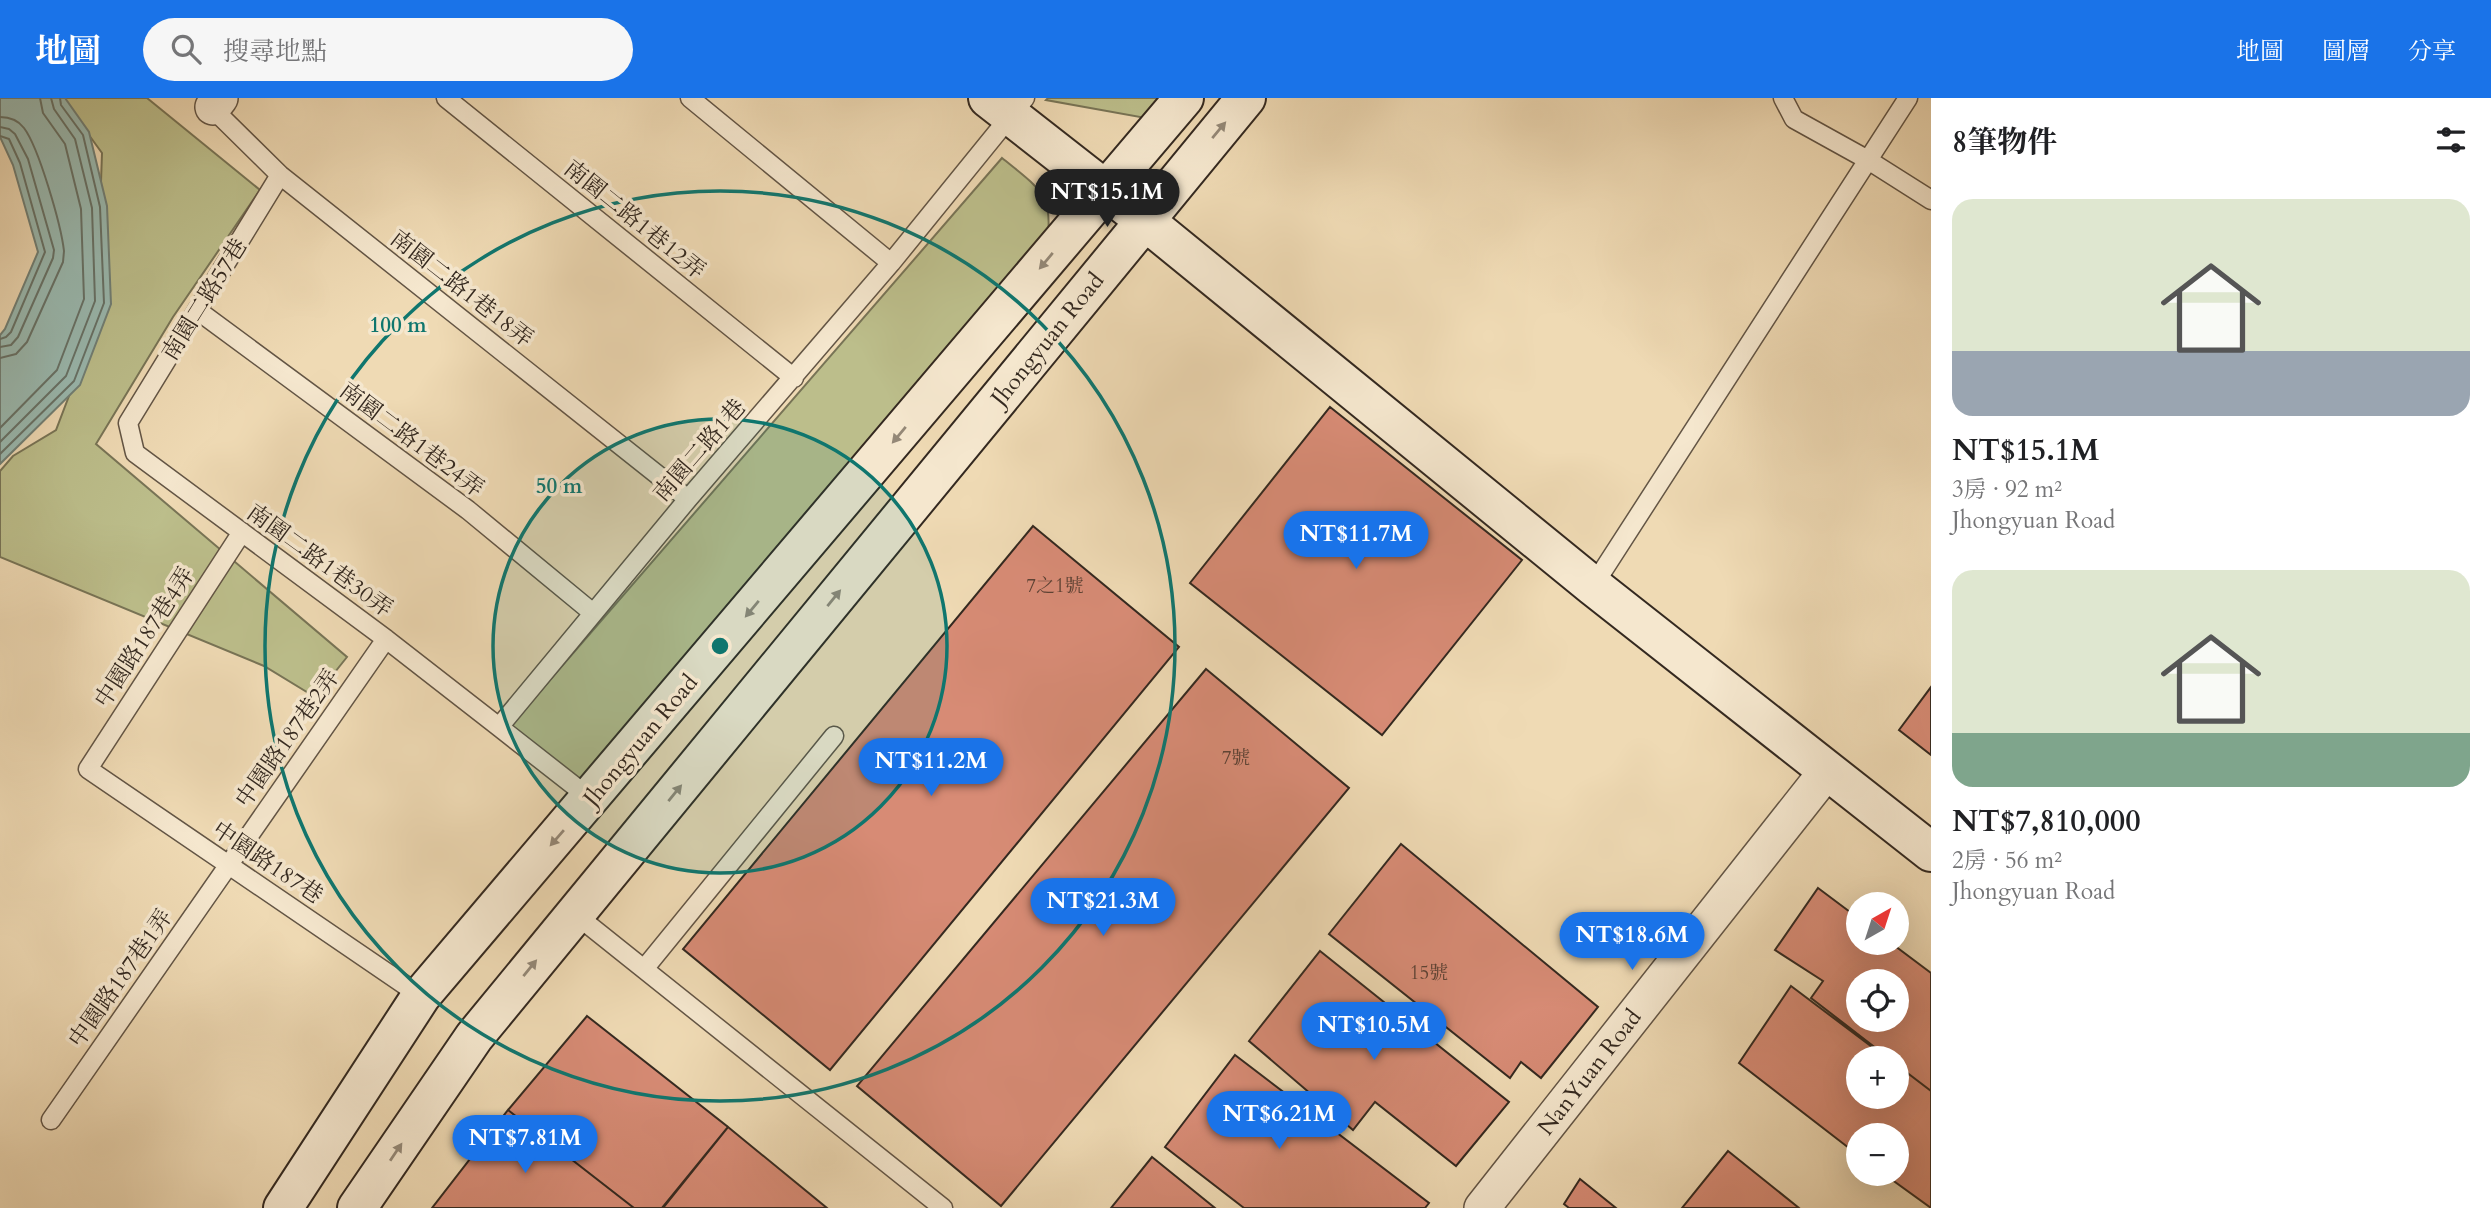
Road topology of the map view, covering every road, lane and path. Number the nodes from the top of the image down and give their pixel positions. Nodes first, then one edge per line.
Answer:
1 (446, 98) edge
2 (691, 98) edge
3 (1184, 98) edge
4 (1246, 98) edge
5 (1783, 98) edge
6 (1908, 98) edge
7 (211, 101) edge
8 (1007, 104) edge
9 (1868, 160) junction
10 (281, 175) junction
11 (1106, 191) junction
12 (1931, 200) edge
13 (1144, 220) junction
14 (891, 263) junction
15 (197, 310) junction
16 (793, 378) junction
17 (128, 422) joint
18 (688, 499) junction
19 (242, 532) junction
20 (1593, 586) junction
21 (593, 612) junction
22 (386, 639) junction
23 (499, 727) junction
24 (834, 736) dead end
25 (88, 769) joint
26 (1827, 771) junction
27 (590, 799) junction
28 (1931, 852) edge
29 (228, 865) junction
30 (575, 914) junction
31 (644, 969) junction
32 (421, 996) junction
33 (51, 1120) dead end
34 (283, 1208) edge
35 (357, 1208) edge
36 (943, 1208) edge
37 (1482, 1208) edge

1 - 16 lane, 南園二路1巷12弄
2 - 14 lane
3 - 11 main road, Jhongyuan Road
13 -> 4 main road, Jhongyuan Road
5 - 9 lane
6 - 9 lane
7 - 10 lane, 南園二路1巷18弄
8 - 11 main road
8 - 14 lane, 南園二路1巷
9 - 12 lane
9 - 20 lane
10 - 15 lane, 南園二路57巷
10 - 18 lane, 南園二路1巷18弄
11 - 13 main road
11 -> 27 main road, Jhongyuan Road
13 - 20 main road
30 -> 13 main road, Jhongyuan Road
14 - 16 lane, 南園二路1巷
15 - 17 lane, 南園二路57巷
15 - 21 lane, 南園二路1巷24弄
16 - 18 lane, 南園二路1巷
17 - 19 lane, 南園二路1巷30弄
18 - 21 lane, 南園二路1巷
19 - 22 lane, 南園二路1巷30弄
19 - 25 lane, 中園路187巷4弄
20 - 26 main road
21 - 23 lane, 南園二路1巷
22 - 23 lane, 南園二路1巷30弄
22 - 29 lane, 中園路187巷2弄
23 - 27 lane
24 - 31 lane
25 - 29 lane, 中園路187巷
26 - 28 main road
26 - 37 street, NanYuan Road
27 -> 32 main road, Jhongyuan Road
29 - 32 lane, 中園路187巷
29 - 33 lane, 中園路187巷1弄
30 - 31 lane
35 -> 30 main road, Jhongyuan Road
31 - 36 lane
32 - 34 main road, Jhongyuan Road

